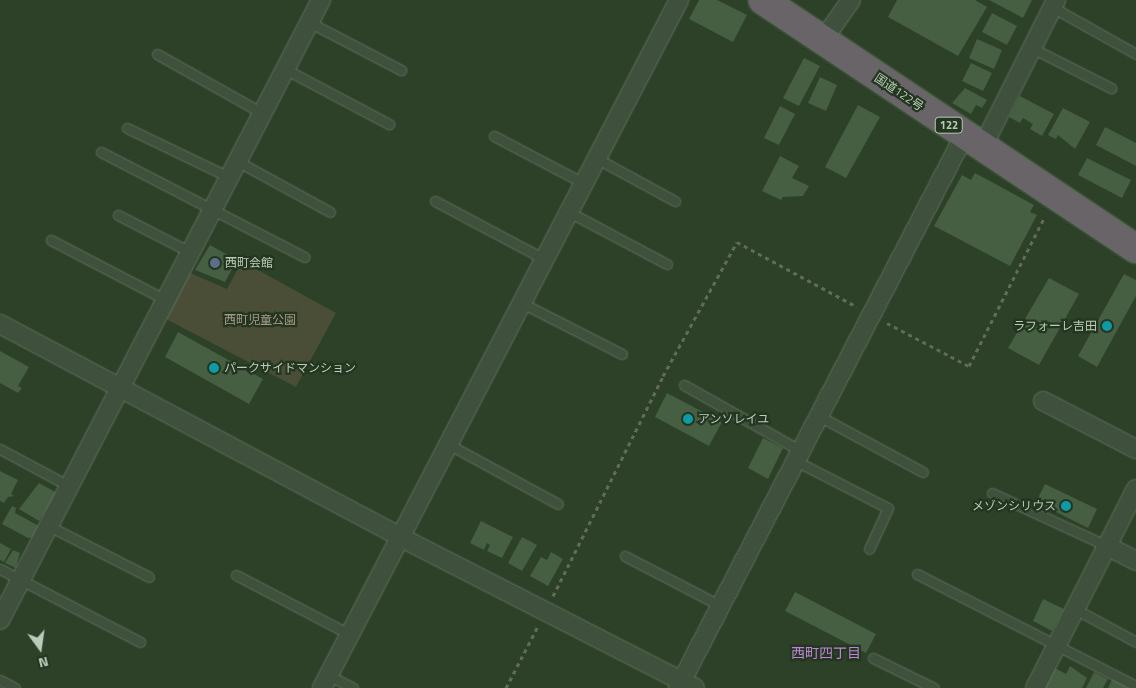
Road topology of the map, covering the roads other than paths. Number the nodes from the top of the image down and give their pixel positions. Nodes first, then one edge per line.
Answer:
1 (321, 0) edge
2 (679, 0) edge
3 (763, 0) edge
4 (851, 0) edge
5 (1054, 4) edge
6 (309, 22) junction
7 (823, 40) junction
8 (1032, 48) junction
9 (156, 54) dead end
10 (1136, 54) edge
11 (285, 69) junction
12 (401, 70) dead end
13 (1111, 88) dead end
14 (262, 113) junction
15 (389, 124) dead end
16 (127, 128) dead end
17 (494, 136) dead end
18 (973, 142) junction
19 (101, 152) dead end
20 (596, 158) junction
21 (237, 161) junction
22 (229, 177) junction
23 (584, 184) junction
24 (435, 201) dead end
25 (675, 201) dead end
26 (212, 211) junction
27 (330, 212) dead end
28 (569, 212) junction
29 (118, 215) dead end
30 (52, 240) dead end
31 (1136, 249) edge
32 (190, 252) junction
33 (304, 257) dead end
34 (544, 259) junction
35 (667, 264) dead end
36 (166, 300) junction
37 (522, 302) junction
38 (0, 324) edge
39 (622, 354) dead end
40 (684, 385) dead end
41 (121, 387) junction
42 (1043, 401) dead end
43 (819, 416) junction
44 (448, 444) junction
45 (0, 448) edge
46 (1136, 449) edge
47 (798, 456) junction
48 (923, 472) dead end
49 (69, 486) junction
50 (1136, 489) edge
51 (992, 493) dead end
52 (558, 504) dead end
53 (1131, 510) edge
54 (49, 526) junction
55 (400, 537) junction
56 (1107, 546) junction
57 (869, 549) dead end
58 (625, 556) dead end
59 (1136, 561) edge
60 (0, 569) edge
61 (917, 574) dead end
62 (236, 575) dead end
63 (149, 577) dead end
64 (21, 580) junction
65 (721, 606) junction
66 (1075, 609) junction
67 (0, 620) edge
68 (350, 634) junction
69 (140, 642) dead end
70 (1136, 642) edge
71 (1057, 643) junction
72 (873, 658) dead end
73 (0, 680) edge
74 (325, 682) edge
75 (685, 686) edge
76 (1136, 686) edge
77 (15, 688) edge
78 (353, 688) edge
79 (934, 688) edge
80 (1035, 688) edge

1 - 6 street
2 - 20 street
3 - 7 highway, 国道122号 / 122
4 - 7 street
5 - 8 street
5 - 10 lane
6 - 11 street
6 - 12 lane
7 - 18 highway, 国道122号 / 122
8 - 13 lane
8 - 18 street
9 - 14 lane
11 - 14 street
11 - 15 lane
14 - 21 street
16 - 22 lane
17 - 23 lane
18 - 31 highway, 国道122号 / 122
18 - 43 street
19 - 26 lane
20 - 23 street
20 - 25 lane
21 - 22 street
21 - 27 lane
22 - 26 street
23 - 28 street
24 - 34 lane
26 - 32 street
26 - 33 lane
28 - 34 street
28 - 35 lane
29 - 32 lane
30 - 36 lane
32 - 36 street
34 - 37 street
36 - 41 street
37 - 39 lane
37 - 44 street
38 - 41 street
40 - 47 lane
41 - 49 street
41 - 55 street
42 - 46 street
43 - 47 street
43 - 48 lane
44 - 52 lane
44 - 55 street
45 - 49 lane
47 - 57 lane
47 - 65 street
49 - 54 street
50 - 53 street
51 - 56 lane
53 - 56 street
54 - 63 lane
54 - 64 street
55 - 68 street
55 - 75 street
56 - 59 street
56 - 66 street
58 - 65 lane
60 - 64 lane
61 - 71 lane
62 - 68 lane
64 - 67 street
64 - 69 lane
65 - 75 street
66 - 70 lane
66 - 71 street
68 - 74 street
71 - 76 lane
71 - 80 street
72 - 79 lane
73 - 77 lane
74 - 78 lane

